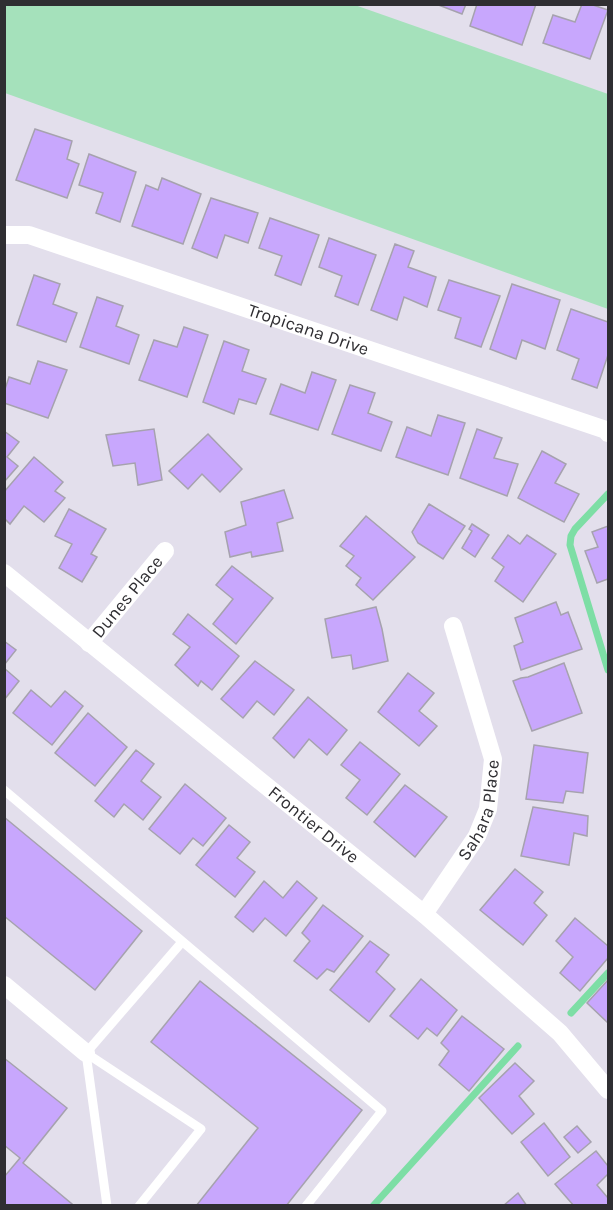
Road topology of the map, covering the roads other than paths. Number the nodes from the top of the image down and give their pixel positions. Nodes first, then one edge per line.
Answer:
1 (4, 235) edge
2 (609, 433) edge
3 (165, 551) dead end
4 (4, 573) edge
5 (453, 626) dead end
6 (89, 643) junction
7 (4, 790) edge
8 (424, 914) junction
9 (182, 942) junction
10 (4, 985) edge
11 (86, 1053) junction
12 (609, 1090) edge
13 (107, 1206) edge
14 (140, 1206) edge
15 (306, 1206) edge

1 - 2 street, Tropicana Drive
3 - 6 street, Dunes Place
4 - 6 street, Frontier Drive
5 - 8 street, Sahara Place
6 - 8 street, Frontier Drive
7 - 9 lane
8 - 12 street, Frontier Drive
9 - 11 lane
9 - 15 lane
10 - 11 street
11 - 13 lane
11 - 14 lane

